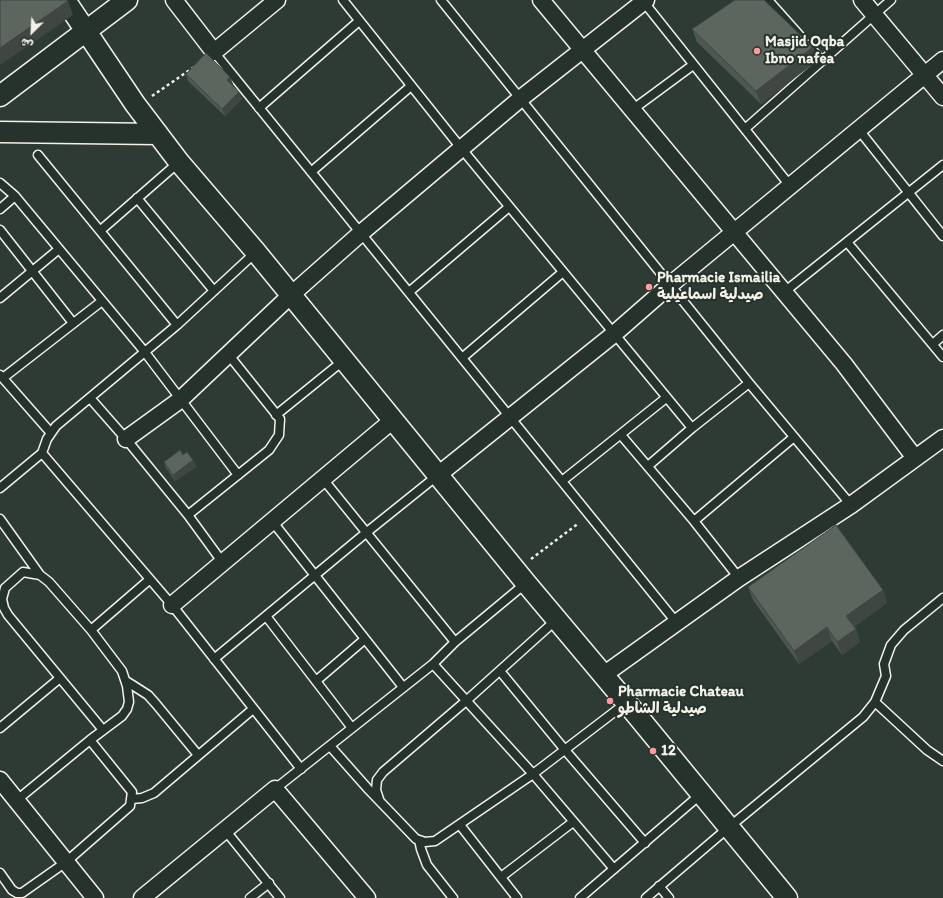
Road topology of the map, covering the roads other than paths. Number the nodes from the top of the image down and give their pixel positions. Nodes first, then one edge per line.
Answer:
1 (65, 0) edge
2 (127, 0) edge
3 (174, 0) edge
4 (277, 0) edge
5 (343, 0) edge
6 (441, 0) edge
7 (541, 0) edge
8 (768, 0) edge
9 (862, 0) edge
10 (891, 0) edge
11 (644, 1) edge
12 (874, 14) junction
13 (359, 21) junction
14 (86, 32) junction
15 (583, 50) junction
16 (214, 52) junction
17 (943, 60) edge
18 (822, 61) junction
19 (693, 65) junction
20 (923, 75) junction
21 (411, 86) junction
22 (0, 96) edge
23 (943, 97) edge
24 (520, 99) junction
25 (259, 108) junction
26 (632, 110) junction
27 (746, 128) junction
28 (859, 130) junction
29 (0, 132) edge
30 (158, 134) junction
31 (461, 148) junction
32 (38, 155) dead end
33 (179, 162) junction
34 (943, 165) edge
35 (311, 172) junction
36 (0, 183) edge
37 (791, 187) junction
38 (908, 193) junction
39 (15, 196) junction
40 (137, 198) junction
41 (509, 207) junction
42 (0, 209) edge
43 (0, 230) edge
44 (101, 230) junction
45 (734, 232) junction
46 (361, 233) junction
47 (943, 236) edge
48 (847, 242) junction
49 (59, 249) junction
50 (256, 252) junction
51 (32, 271) junction
52 (563, 272) junction
53 (670, 285) junction
54 (214, 291) junction
55 (409, 292) junction
56 (783, 293) junction
57 (291, 295) junction
58 (0, 298) edge
59 (102, 301) junction
60 (73, 323) junction
61 (177, 325) junction
62 (614, 334) junction
63 (943, 335) edge
64 (933, 344) junction
65 (144, 351) junction
66 (228, 354) junction
67 (943, 357) edge
68 (462, 358) junction
69 (344, 360) junction
70 (1, 377) edge
71 (749, 383) junction
72 (90, 398) junction
73 (666, 398) junction
74 (180, 400) junction
75 (276, 415) junction
76 (511, 418) junction
77 (393, 420) junction
78 (692, 428) junction
79 (50, 433) junction
80 (621, 435) junction
81 (794, 437) junction
82 (943, 438) edge
83 (126, 439) junction
84 (42, 452) junction
85 (915, 458) junction
86 (648, 466) junction
87 (238, 475) junction
88 (438, 475) junction
89 (323, 479) junction
90 (562, 481) junction
91 (1, 486) edge
92 (851, 505) junction
93 (188, 515) junction
94 (0, 519) edge
95 (694, 520) junction
96 (272, 521) junction
97 (367, 532) junction
98 (223, 562) junction
99 (40, 575) junction
100 (314, 576) junction
101 (520, 577) junction
102 (739, 578) junction
103 (148, 580) junction
104 (1, 593) edge
105 (943, 598) edge
106 (172, 605) junction
107 (266, 616) junction
108 (556, 620) junction
109 (676, 622) junction
110 (91, 630) junction
111 (365, 639) junction
112 (455, 642) junction
113 (214, 659) junction
114 (433, 664) junction
115 (500, 671) junction
116 (602, 676) junction
117 (60, 678) junction
118 (126, 681) junction
119 (316, 681) junction
120 (403, 687) junction
121 (466, 701) junction
122 (626, 702) junction
123 (875, 702) junction
124 (254, 709) junction
125 (0, 728) edge
126 (352, 728) junction
127 (103, 730) junction
128 (90, 740) junction
129 (330, 746) junction
130 (565, 750) junction
131 (198, 755) junction
132 (943, 760) edge
133 (301, 769) junction
134 (533, 774) junction
135 (0, 780) edge
136 (275, 789) junction
137 (702, 794) junction
138 (132, 798) junction
139 (17, 800) junction
140 (380, 800) junction
141 (573, 822) junction
142 (460, 825) junction
143 (728, 828) junction
144 (225, 830) junction
145 (419, 840) junction
146 (645, 843) junction
147 (66, 862) junction
148 (614, 869) junction
149 (0, 873) edge
150 (501, 877) junction
151 (269, 883) junction
152 (659, 886) junction
153 (19, 896) edge
154 (583, 897) edge
155 (95, 898) edge
156 (142, 898) edge
157 (250, 898) edge
158 (280, 898) edge
159 (367, 898) edge
160 (453, 898) edge
161 (517, 898) edge
162 (646, 898) edge
163 (669, 898) edge
164 (787, 898) edge

1 - 14 street
2 - 14 street
3 - 16 street
4 - 16 street
5 - 13 lane
6 - 24 lane
7 - 15 street
8 - 18 lane
9 - 12 street
10 - 12 lane
11 - 15 street
11 - 19 lane
12 - 18 lane
12 - 20 street
13 - 21 lane
13 - 25 lane
14 - 22 street
14 - 30 street
15 - 24 street
15 - 26 street
16 - 25 lane
17 - 20 street
18 - 27 lane
19 - 26 lane
19 - 27 lane
20 - 23 street
20 - 28 street
21 - 31 lane
21 - 35 lane
24 - 31 street
24 - 53 lane
25 - 35 lane
26 - 45 street
27 - 37 lane
28 - 37 street
28 - 38 lane
29 - 30 street
30 - 33 street
31 - 41 lane
31 - 46 street
32 - 44 lane
33 - 40 lane
33 - 50 street
34 - 38 lane
35 - 46 lane
36 - 39 lane
37 - 45 street
38 - 47 lane
38 - 48 lane
39 - 42 lane
39 - 49 lane
40 - 44 lane
40 - 54 lane
41 - 52 lane
41 - 55 lane
43 - 51 lane
44 - 61 lane
45 - 53 street
45 - 56 street
46 - 55 lane
46 - 57 street
48 - 56 lane
48 - 64 lane
49 - 51 lane
49 - 59 lane
50 - 54 lane
50 - 57 street
51 - 58 lane
51 - 60 lane
52 - 62 lane
52 - 68 lane
53 - 62 street
53 - 71 lane
54 - 61 lane
55 - 68 lane
56 - 85 street
57 - 66 street
57 - 69 street
59 - 60 lane
59 - 65 lane
60 - 70 lane
61 - 65 lane
62 - 73 lane
62 - 76 street
63 - 64 lane
64 - 67 lane
65 - 72 lane
65 - 74 lane
66 - 74 street
66 - 75 lane
68 - 76 lane
69 - 75 lane
69 - 77 street
70 - 79 lane
71 - 78 lane
71 - 81 lane
72 - 79 lane
72 - 83 lane
73 - 78 lane
73 - 80 lane
74 - 83 street
74 - 87 lane
75 - 87 lane
76 - 88 street
76 - 90 lane
77 - 88 street
77 - 89 street
78 - 86 lane
79 - 84 lane
80 - 86 lane
80 - 90 lane
81 - 92 lane
81 - 95 lane
82 - 85 street
83 - 93 lane
84 - 91 lane
84 - 103 lane
85 - 92 street
86 - 95 lane
87 - 93 lane
88 - 97 lane
88 - 101 street
89 - 96 street
89 - 97 lane
90 - 109 lane
92 - 102 street
93 - 98 lane
94 - 99 lane
95 - 102 lane
96 - 98 street
96 - 100 lane
97 - 100 lane
97 - 112 lane
98 - 106 street
99 - 104 lane
99 - 110 lane
100 - 107 lane
100 - 111 lane
101 - 108 street
101 - 112 lane
102 - 109 street
103 - 106 lane
103 - 110 lane
104 - 117 lane
105 - 123 lane
106 - 113 lane
107 - 113 lane
107 - 119 lane
108 - 115 lane
108 - 116 street
109 - 116 street
110 - 118 lane
111 - 119 lane
111 - 120 lane
112 - 114 lane
113 - 124 lane
114 - 120 lane
114 - 121 lane
115 - 121 lane
115 - 130 lane
116 - 122 street
117 - 125 lane
117 - 127 lane
118 - 127 lane
118 - 131 lane
119 - 126 lane
120 - 126 lane
121 - 134 lane
121 - 140 lane
122 - 130 lane
122 - 137 street
123 - 132 lane
123 - 143 lane
124 - 131 lane
124 - 133 lane
126 - 129 lane
127 - 128 lane
128 - 138 lane
128 - 139 lane
129 - 133 lane
129 - 140 lane
130 - 134 lane
130 - 146 lane
131 - 138 lane
133 - 136 lane
134 - 141 lane
134 - 142 lane
135 - 139 street
136 - 144 street
136 - 159 street
137 - 143 street
137 - 146 lane
138 - 147 lane
139 - 147 street
140 - 145 lane
141 - 148 lane
141 - 150 lane
142 - 145 lane
142 - 150 lane
143 - 152 lane
143 - 164 street
144 - 151 lane
144 - 156 street
145 - 160 lane
146 - 148 lane
147 - 153 lane
147 - 155 street
148 - 154 lane
149 - 153 lane
150 - 161 lane
151 - 157 lane
151 - 158 lane
152 - 162 lane
152 - 163 lane

